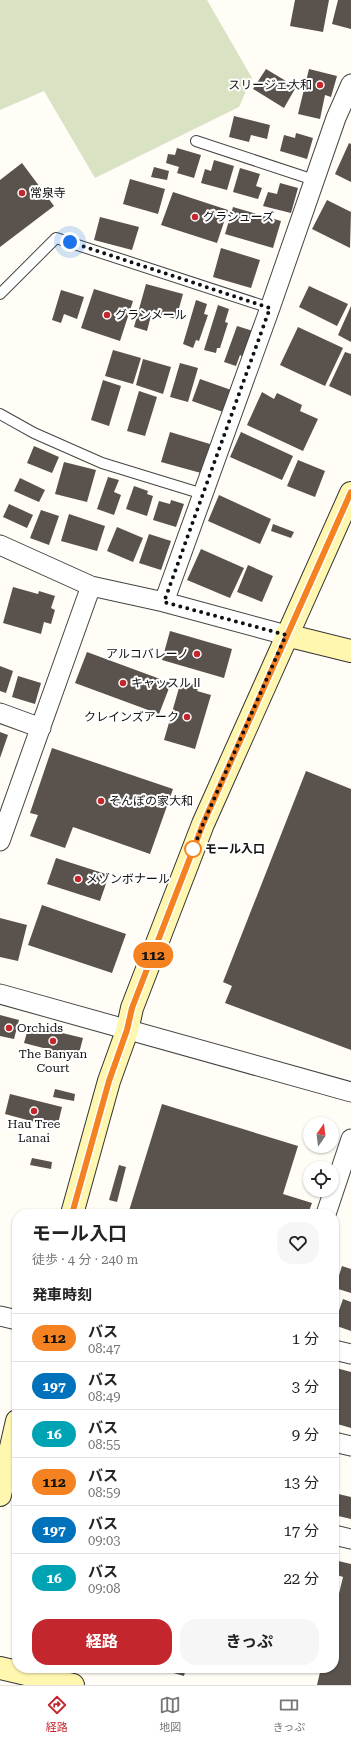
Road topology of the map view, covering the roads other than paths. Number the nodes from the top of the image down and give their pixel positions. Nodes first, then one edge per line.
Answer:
1 (351, 84) edge
2 (196, 141) dead end
3 (314, 180) junction
4 (0, 294) edge
5 (270, 308) junction
6 (0, 414) edge
7 (351, 492) edge
8 (203, 494) junction
9 (0, 545) edge
10 (91, 586) junction
11 (164, 602) junction
12 (286, 635) junction
13 (351, 651) edge
14 (0, 713) edge
15 (40, 728) junction
16 (0, 841) edge
17 (0, 994) edge
18 (127, 1030) junction
19 (351, 1092) edge
20 (351, 1139) edge
21 (73, 1209) edge
22 (328, 1209) edge
23 (0, 1316) edge
24 (12, 1319) edge
25 (339, 1351) edge
26 (351, 1354) edge
27 (12, 1443) edge
28 (339, 1443) edge
29 (351, 1446) edge
30 (0, 1496) edge
31 (339, 1536) edge
32 (351, 1539) edge
33 (0, 1668) edge
34 (12, 1671) edge
35 (21, 1673) edge
36 (72, 1685) edge

1 - 3 street
2 - 3 lane
3 - 5 street
4 - 5 lane
5 - 8 street
6 - 8 lane
7 - 12 street
8 - 11 street
9 - 10 street
10 - 11 street
10 - 15 street
11 - 12 street
12 - 13 street
12 - 18 street
14 - 15 street
15 - 16 street
17 - 18 street
18 - 19 street
18 - 21 street
20 - 22 street
23 - 24 street
25 - 26 street
27 - 30 street
28 - 29 street
31 - 32 street
33 - 34 street
35 - 36 street

